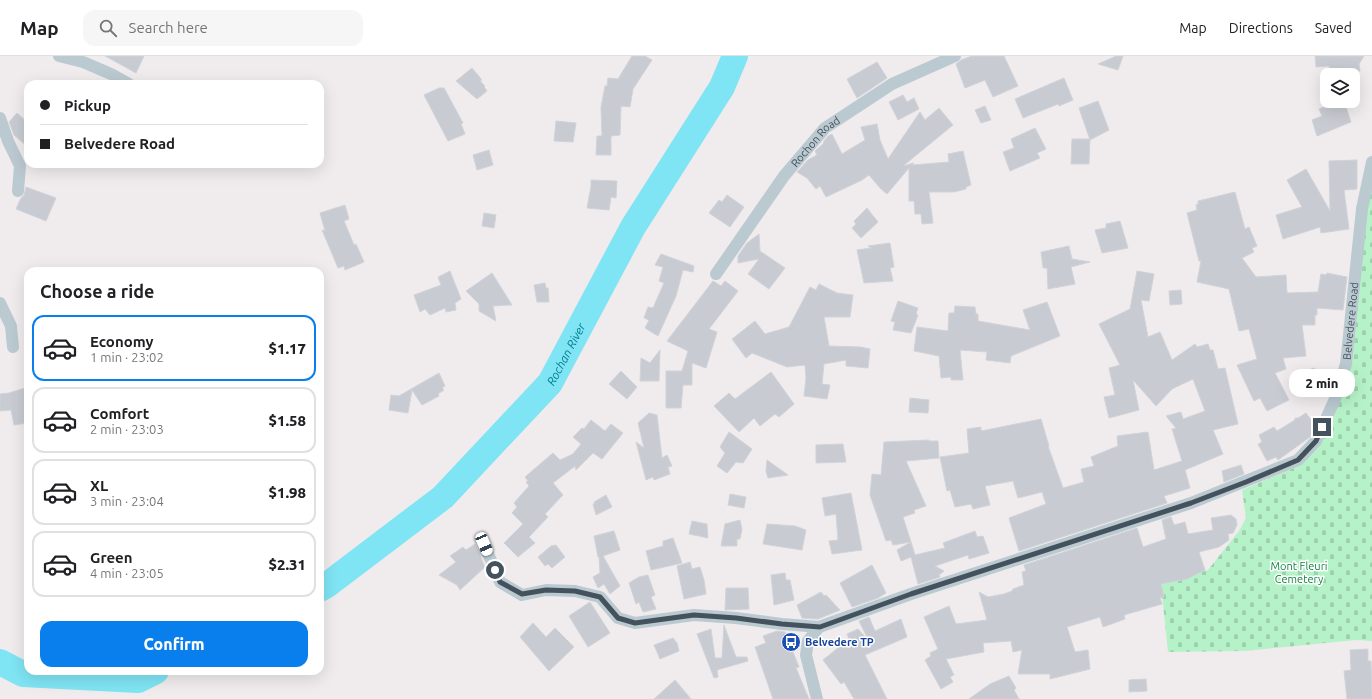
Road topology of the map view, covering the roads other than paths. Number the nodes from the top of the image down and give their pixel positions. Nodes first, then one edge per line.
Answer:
1 (59, 56) edge
2 (955, 56) edge
3 (122, 80) edge
4 (0, 118) edge
5 (1372, 162) edge
6 (18, 191) dead end
7 (716, 274) dead end
8 (0, 303) edge
9 (13, 347) dead end
10 (484, 544) dead end
11 (820, 627) junction
12 (817, 699) edge

1 - 3 street
2 - 7 street, Rochon Road
4 - 6 street
5 - 11 street, Belvedere Road
8 - 9 street
10 - 11 street
11 - 12 street

